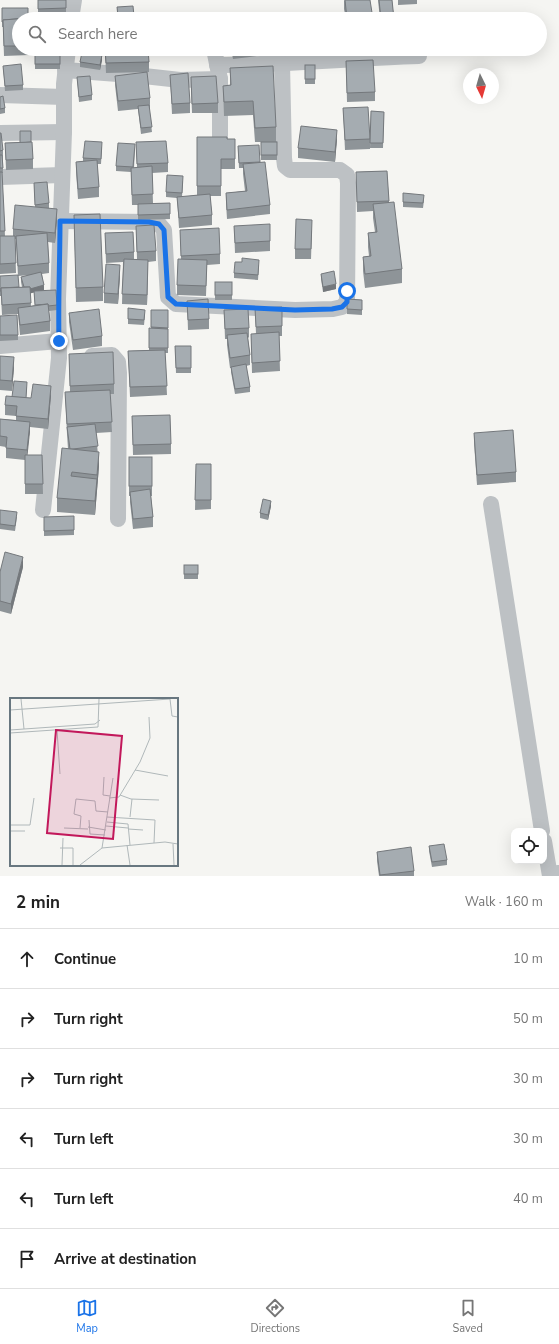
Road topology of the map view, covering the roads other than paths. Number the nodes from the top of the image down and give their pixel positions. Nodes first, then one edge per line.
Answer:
1 (74, 0) edge
2 (72, 12) edge
3 (67, 56) edge
4 (216, 56) edge
5 (420, 56) dead end
6 (282, 64) junction
7 (65, 70) junction
8 (219, 72) junction
9 (0, 95) edge
10 (64, 97) junction
11 (64, 132) junction
12 (0, 133) edge
13 (220, 141) edge
14 (62, 175) junction
15 (0, 177) edge
16 (60, 221) junction
17 (59, 341) junction
18 (0, 346) edge
19 (59, 358) junction
20 (491, 504) dead end
21 (43, 510) dead end
22 (118, 519) dead end
23 (542, 828) edge
24 (547, 856) edge
25 (559, 875) edge
26 (551, 876) edge

1 - 2 street
3 - 7 street
4 - 8 street
5 - 6 street
6 - 8 street
6 - 16 street
7 - 8 street
7 - 10 street
8 - 13 street
9 - 10 street
10 - 11 street
11 - 12 street
11 - 14 street
14 - 15 street
14 - 16 street
16 - 17 street
17 - 18 street
17 - 19 street
19 - 21 street
19 - 22 street
20 - 23 street
24 - 26 street
25 - 26 street

